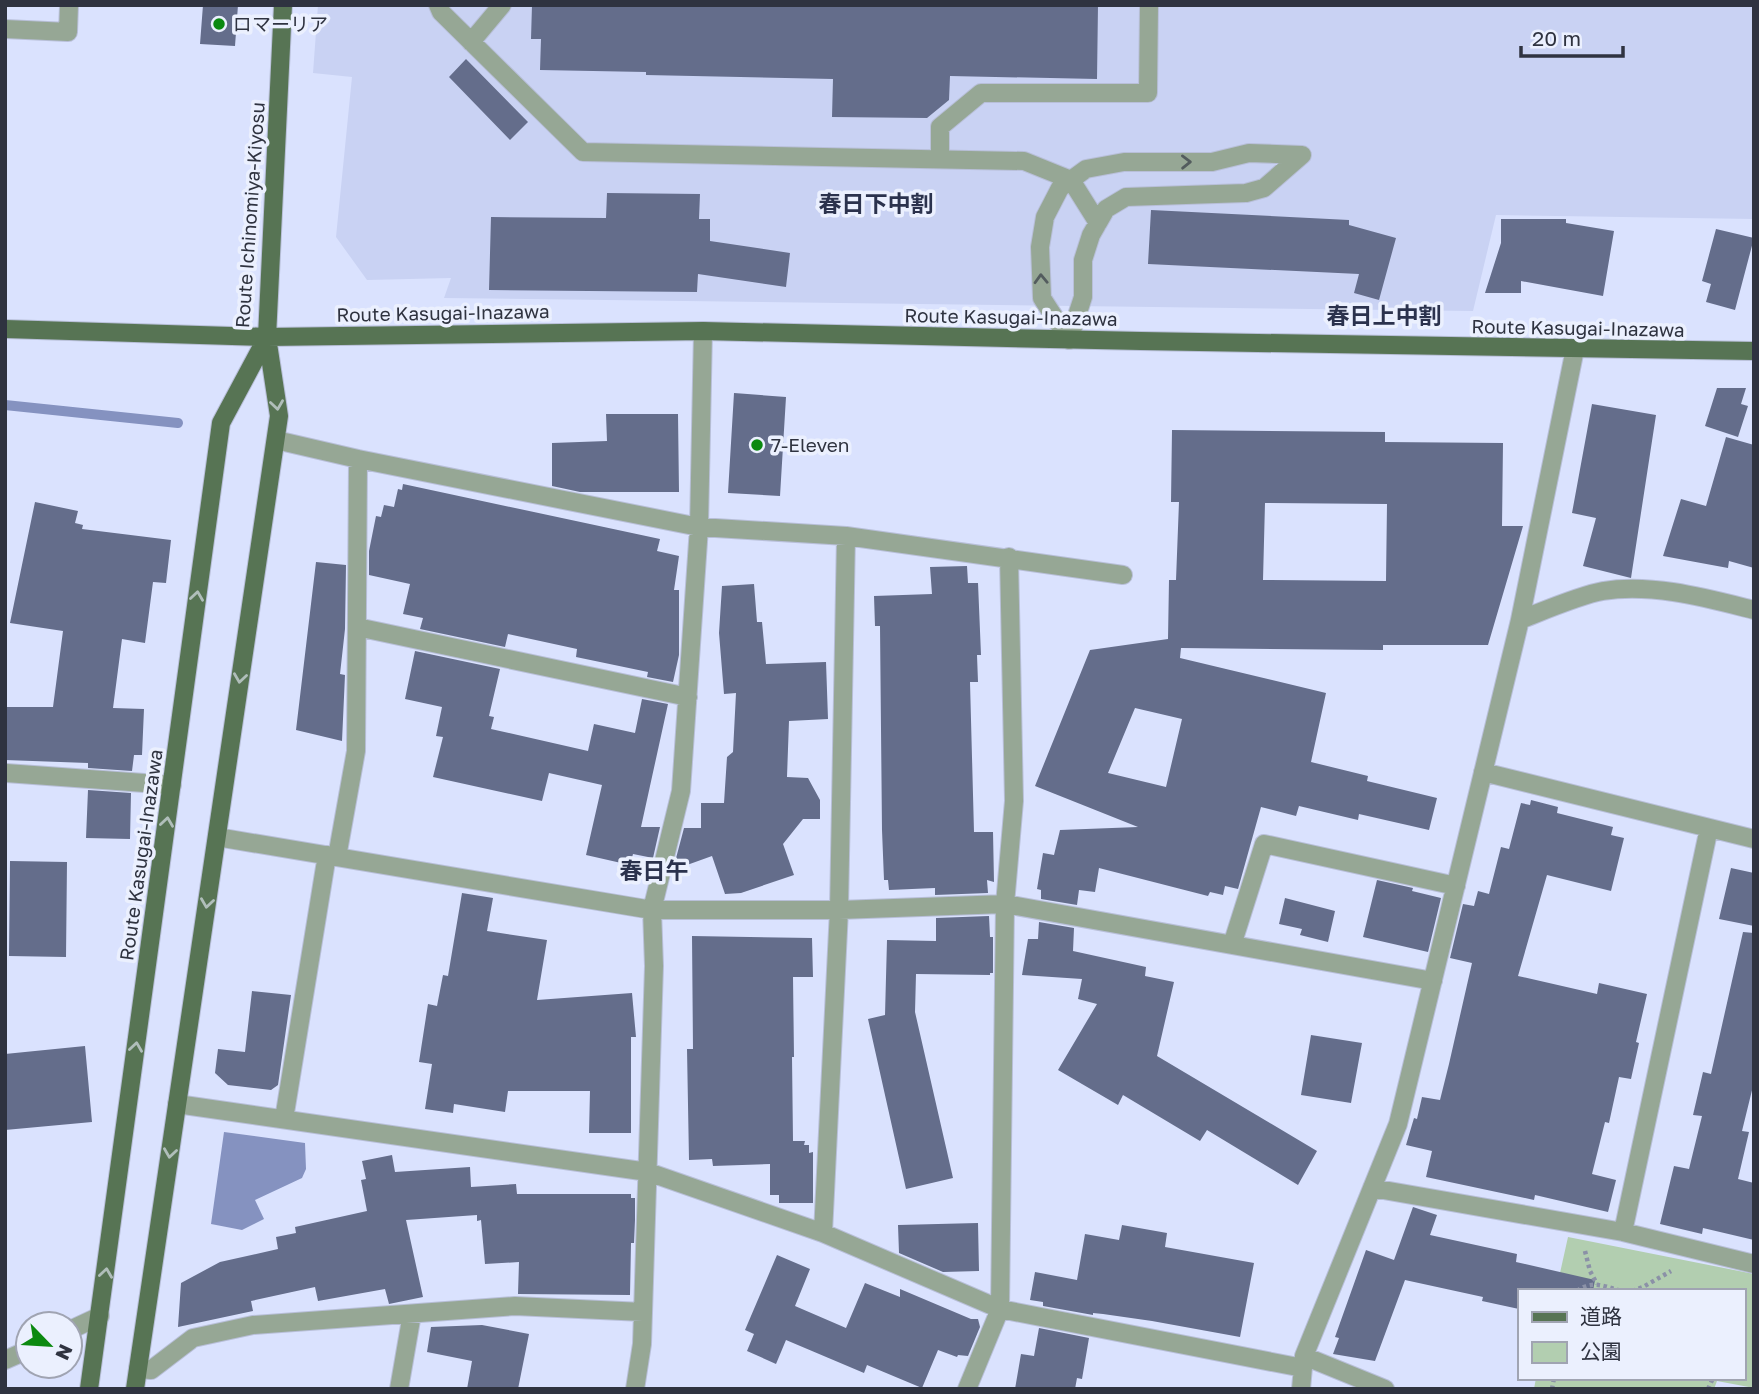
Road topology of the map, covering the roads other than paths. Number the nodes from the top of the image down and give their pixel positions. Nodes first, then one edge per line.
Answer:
1 (69, 5) edge
2 (283, 5) edge
3 (438, 5) edge
4 (502, 5) edge
5 (1149, 5) edge
6 (5, 29) edge
7 (471, 42) junction
8 (940, 159) junction
9 (1071, 180) junction
10 (1098, 223) junction
11 (5, 329) edge
12 (703, 331) junction
13 (267, 337) junction
14 (1069, 340) junction
15 (1575, 349) junction
16 (1754, 351) edge
17 (276, 440) junction
18 (358, 459) junction
19 (699, 527) junction
20 (846, 536) junction
21 (1009, 557) junction
22 (1123, 575) dead end
23 (1754, 610) edge
24 (1520, 620) junction
25 (357, 627) junction
26 (688, 697) junction
27 (1483, 772) junction
28 (6, 773) edge
29 (172, 785) junction
30 (1709, 828) junction
31 (216, 837) junction
32 (1754, 839) edge
33 (332, 856) junction
34 (1456, 886) junction
35 (1005, 904) junction
36 (652, 910) junction
37 (839, 910) junction
38 (1232, 945) junction
39 (1433, 981) junction
40 (177, 1104) junction
41 (284, 1119) junction
42 (648, 1172) junction
43 (1372, 1188) junction
44 (1623, 1232) junction
45 (823, 1233) junction
46 (1754, 1264) edge
47 (1000, 1309) junction
48 (643, 1312) junction
49 (412, 1314) junction
50 (100, 1316) junction
51 (84, 1323) edge
52 (1303, 1362) junction
53 (138, 1369) junction
54 (89, 1389) edge
55 (135, 1389) edge
56 (399, 1389) edge
57 (635, 1389) edge
58 (967, 1389) edge
59 (1301, 1389) edge
60 (1385, 1389) edge

1 - 6 street
2 - 13 main road, Route Ichinomiya-Kiyosu
3 - 7 street
4 - 7 street
5 - 8 street
7 - 8 street
8 - 9 street
9 - 10 street
9 -> 10 street
14 -> 9 street
10 - 14 street
11 - 13 main road, Route Ichinomiya-Kiyosu
12 - 13 main road, Route Kasugai-Inazawa
12 - 14 main road, Route Kasugai-Inazawa
12 - 19 street
13 -> 17 main road
29 -> 13 main road, Route Kasugai-Inazawa
14 - 15 main road, Route Kasugai-Inazawa
15 - 16 main road, Route Kasugai-Inazawa
15 - 24 street
17 - 18 street
17 -> 31 main road
18 - 19 street
18 - 25 street
19 - 20 street
19 - 26 street
20 - 21 street
20 - 37 street
21 - 22 street
21 - 35 street
23 - 24 street
24 - 27 street
25 - 26 street
25 - 33 street
26 - 36 street
27 - 30 street
27 - 34 street
28 - 29 street
50 -> 29 main road, Route Kasugai-Inazawa
30 - 32 street
30 - 44 street
31 - 33 street
31 -> 40 main road
33 - 36 street
33 - 41 street
34 - 38 street
34 - 39 street
35 - 37 street
35 - 38 street
35 - 47 street
36 - 37 street
36 - 42 street
37 - 45 street
38 - 39 street
39 - 43 street
40 - 41 street
40 -> 53 main road
41 - 42 street
42 - 45 street
42 - 48 street
43 - 44 street
43 - 52 street
44 - 46 street
45 - 47 street
47 - 52 street
47 - 58 street
48 - 49 street
48 - 57 street
49 - 53 street
49 - 56 street
50 - 51 street
50 - 54 main road, Route Kasugai-Inazawa
52 - 59 street
52 - 60 street
53 - 55 main road

